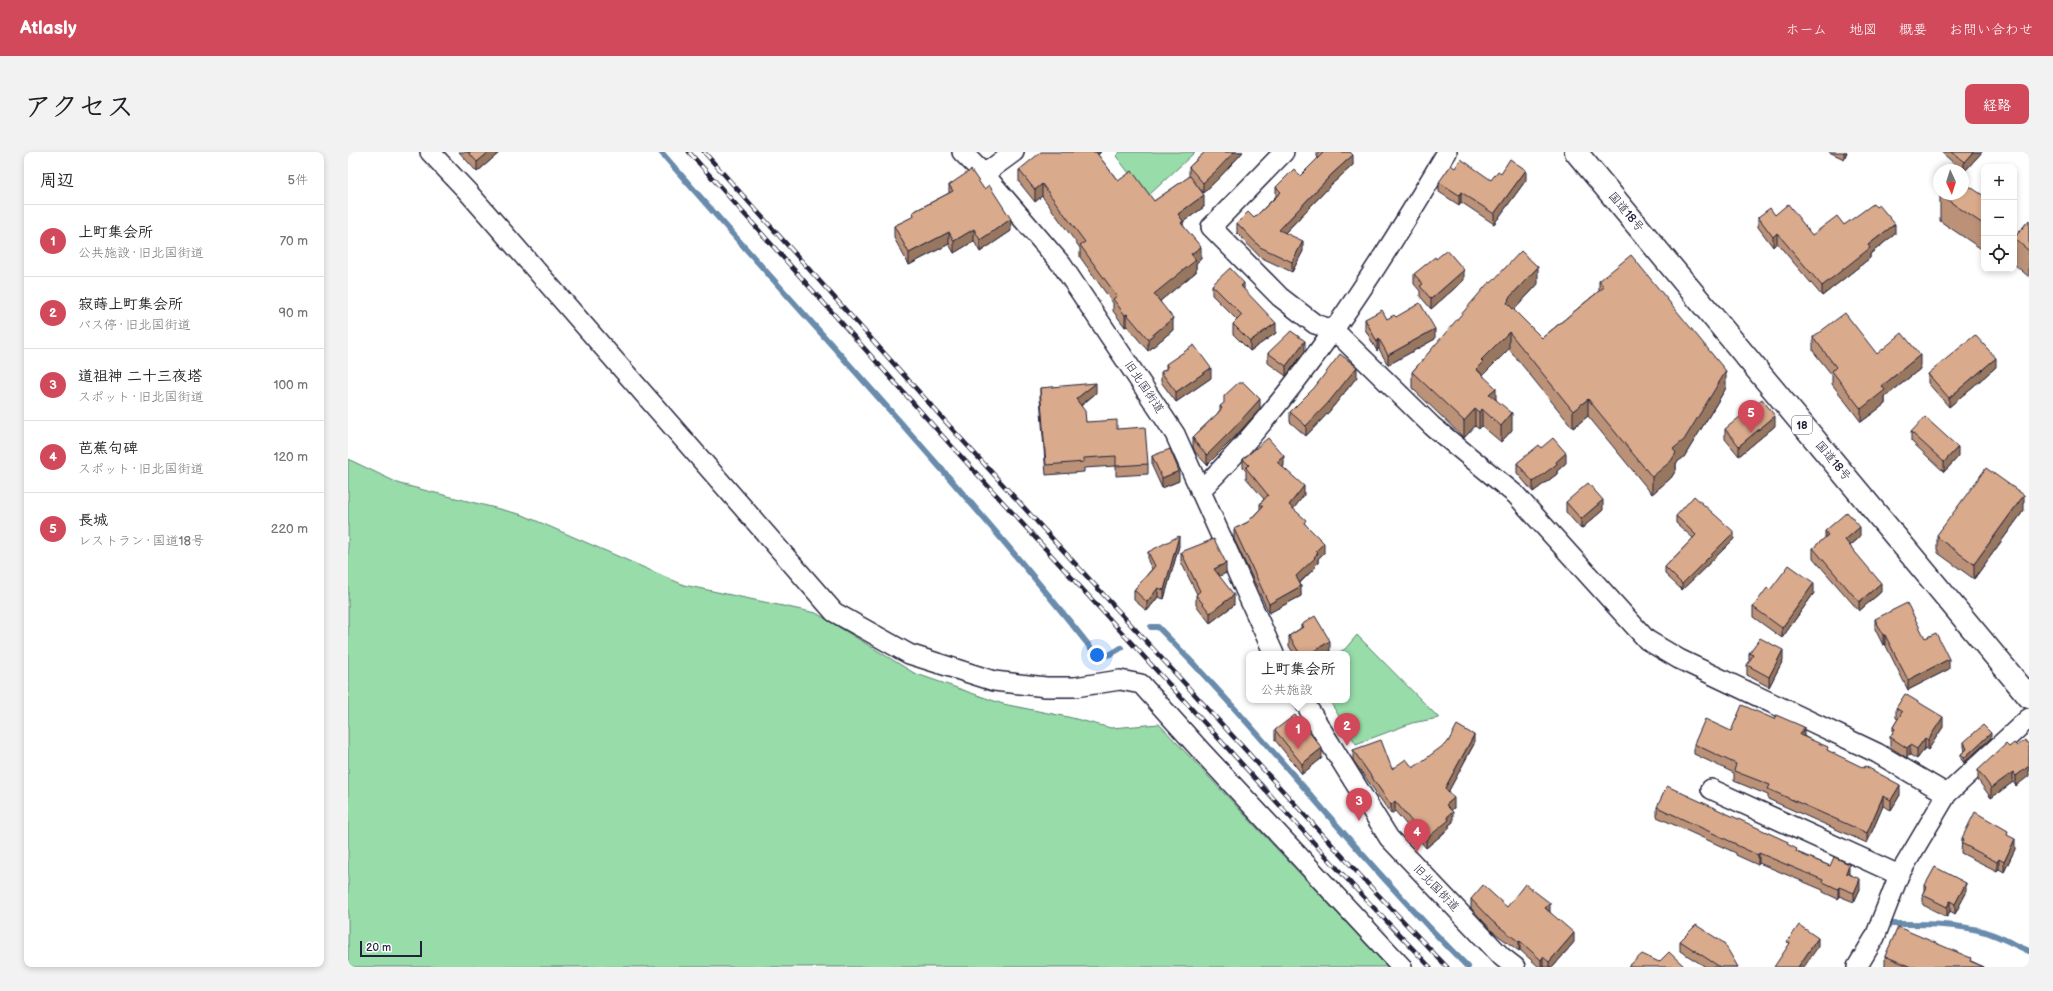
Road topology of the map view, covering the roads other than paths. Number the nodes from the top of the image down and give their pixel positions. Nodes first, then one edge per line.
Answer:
1 (430, 152) edge
2 (962, 152) edge
3 (1014, 152) edge
4 (1284, 152) edge
5 (1447, 152) edge
6 (1576, 152) edge
7 (984, 174) junction
8 (1334, 330) junction
9 (1200, 491) junction
10 (1273, 651) edge
11 (2029, 697) edge
12 (1305, 703) edge
13 (2029, 718) edge
14 (1711, 789) dead end
15 (1947, 794) junction
16 (1899, 875) junction
17 (1402, 967) edge
18 (1515, 967) edge
19 (1857, 967) edge

1 - 17 street
2 - 7 street, 旧北国街道
3 - 7 street
4 - 8 street
5 - 8 street
6 - 11 highway, 国道18号 / 18
7 - 9 street, 旧北国街道
8 - 9 street
8 - 15 street
9 - 10 street, 旧北国街道
12 - 18 street, 旧北国街道
13 - 15 street
14 - 16 street
15 - 16 street
16 - 19 street

